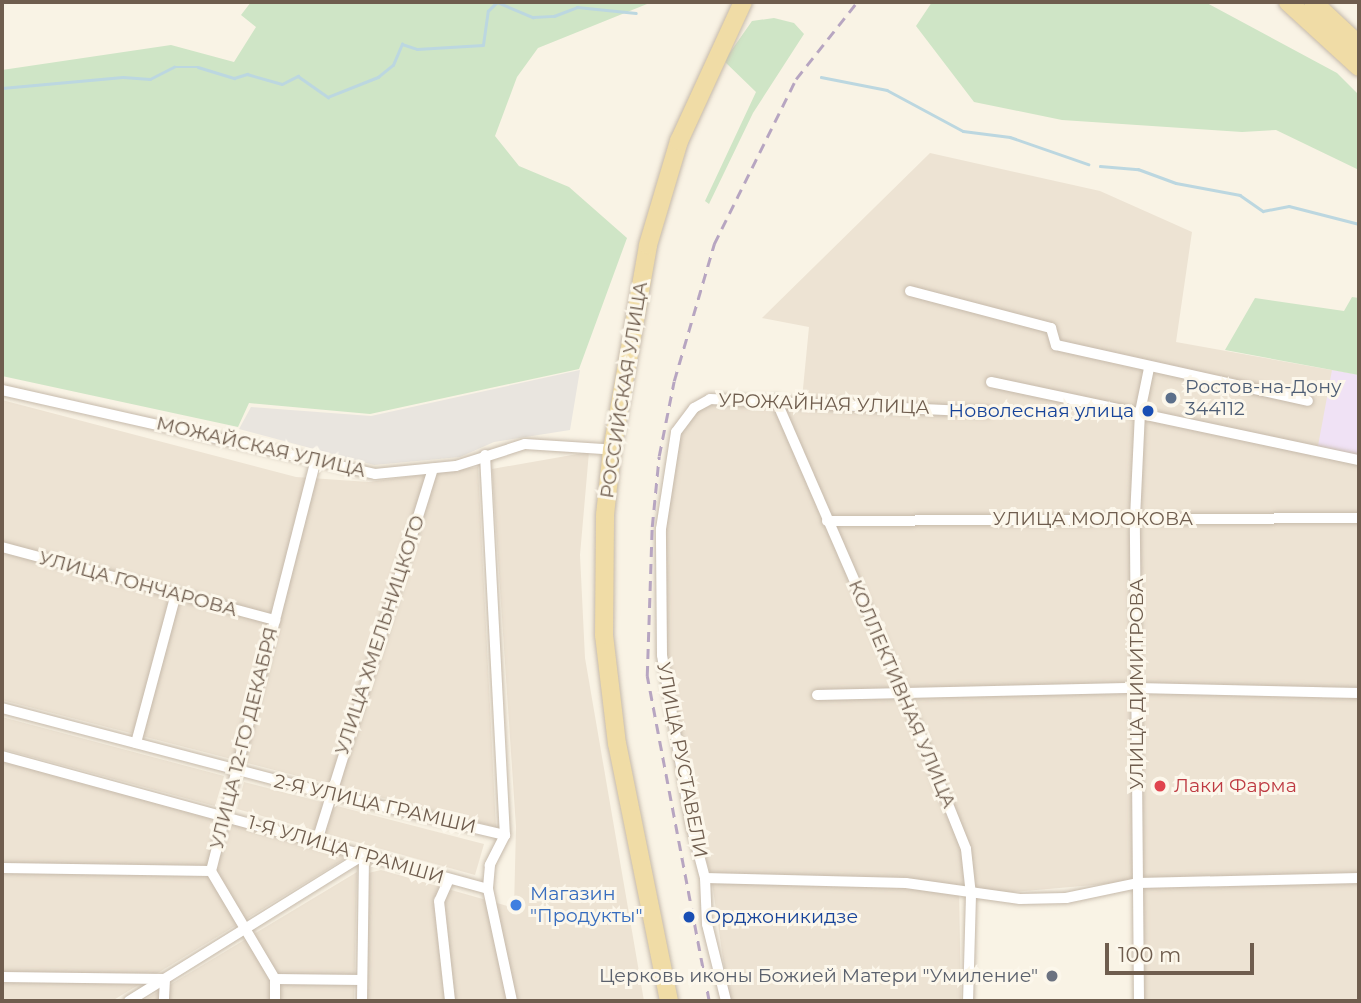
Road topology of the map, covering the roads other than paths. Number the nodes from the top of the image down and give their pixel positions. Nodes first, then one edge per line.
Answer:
1 (732, 2) edge
2 (743, 2) edge
3 (1288, 2) edge
4 (1313, 2) edge
5 (1359, 45) edge
6 (1359, 67) edge
7 (910, 291) dead end
8 (1149, 368) junction
9 (991, 382) dead end
10 (2, 390) edge
11 (776, 400) junction
12 (1308, 401) dead end
13 (988, 412) dead end
14 (1140, 412) junction
15 (676, 432) joint
16 (603, 449) junction
17 (485, 455) junction
18 (1359, 460) edge
19 (315, 462) junction
20 (433, 469) junction
21 (1136, 518) junction
22 (1359, 518) edge
23 (827, 520) junction
24 (2, 547) edge
25 (176, 594) junction
26 (275, 620) junction
27 (1136, 688) junction
28 (904, 692) junction
29 (1359, 692) edge
30 (817, 695) dead end
31 (2, 708) edge
32 (136, 743) junction
33 (2, 756) edge
34 (236, 770) junction
35 (330, 794) junction
36 (225, 816) junction
37 (505, 835) junction
38 (317, 841) junction
39 (364, 855) junction
40 (2, 868) edge
41 (211, 871) junction
42 (705, 878) junction
43 (1359, 878) edge
44 (449, 879) junction
45 (1138, 883) junction
46 (488, 890) junction
47 (971, 895) junction
48 (246, 927) junction
49 (2, 977) edge
50 (164, 979) junction
51 (275, 979) junction
52 (362, 980) junction
53 (129, 1001) edge
54 (164, 1001) edge
55 (275, 1001) edge
56 (362, 1001) edge
57 (450, 1001) edge
58 (512, 1001) edge
59 (659, 1001) edge
60 (669, 1001) edge
61 (726, 1001) edge
62 (968, 1001) edge
63 (1139, 1001) edge

1 - 16 main road, РОССИЙСКАЯ УЛИЦА
2 - 60 main road, РОССИЙСКАЯ УЛИЦА
3 - 6 main road
4 - 5 main road
7 - 8 street
8 - 12 street
8 - 14 street, УЛИЦА ДИМИТРОВА
9 - 14 street
10 - 19 street, МОЖАЙСКАЯ УЛИЦА
11 - 13 street, УРОЖАЙНАЯ УЛИЦА
11 - 15 street, УРОЖАЙНАЯ УЛИЦА
11 - 23 street, КОЛЛЕКТИВНАЯ УЛИЦА
14 - 18 street
14 - 21 street, УЛИЦА ДИМИТРОВА
15 - 42 street, УЛИЦА РУСТАВЕЛИ
16 - 17 street, МОЖАЙСКАЯ УЛИЦА
16 - 59 main road, РОССИЙСКАЯ УЛИЦА
17 - 20 street, МОЖАЙСКАЯ УЛИЦА
17 - 37 street
19 - 20 street, МОЖАЙСКАЯ УЛИЦА
19 - 26 street, УЛИЦА 12-ГО ДЕКАБРЯ
20 - 35 street, УЛИЦА ХМЕЛЬНИЦКОГО
21 - 22 street, УЛИЦА МОЛОКОВА
21 - 23 street, УЛИЦА МОЛОКОВА
21 - 27 street, УЛИЦА ДИМИТРОВА
23 - 28 street, КОЛЛЕКТИВНАЯ УЛИЦА
24 - 25 street, УЛИЦА ГОНЧАРОВА
25 - 26 street, УЛИЦА ГОНЧАРОВА
25 - 32 street
26 - 34 street, УЛИЦА 12-ГО ДЕКАБРЯ
27 - 28 street
27 - 29 street
27 - 45 street, УЛИЦА ДИМИТРОВА
28 - 30 street
28 - 47 street, КОЛЛЕКТИВНАЯ УЛИЦА
31 - 32 street, 2-Я УЛИЦА ГРАМШИ
32 - 34 street, 2-Я УЛИЦА ГРАМШИ
33 - 36 street, 1-Я УЛИЦА ГРАМШИ
34 - 35 street, 2-Я УЛИЦА ГРАМШИ
34 - 36 street, УЛИЦА 12-ГО ДЕКАБРЯ
35 - 37 street, 2-Я УЛИЦА ГРАМШИ
35 - 38 street, УЛИЦА ХМЕЛЬНИЦКОГО
36 - 38 street, 1-Я УЛИЦА ГРАМШИ
36 - 41 street, УЛИЦА 12-ГО ДЕКАБРЯ
37 - 46 street
38 - 39 street, 1-Я УЛИЦА ГРАМШИ
39 - 44 street, 1-Я УЛИЦА ГРАМШИ
39 - 48 street
39 - 52 street
40 - 41 street
41 - 48 street, УЛИЦА 12-ГО ДЕКАБРЯ
42 - 47 street
42 - 61 street, УЛИЦА РУСТАВЕЛИ
43 - 45 street
44 - 46 street, 1-Я УЛИЦА ГРАМШИ
44 - 57 street
45 - 47 street
45 - 63 street, УЛИЦА ДИМИТРОВА
46 - 58 street
47 - 62 street, КОЛЛЕКТИВНАЯ УЛИЦА
48 - 50 street
48 - 51 street, УЛИЦА 12-ГО ДЕКАБРЯ
49 - 50 street
50 - 53 street
50 - 54 street
51 - 52 street
51 - 55 street, УЛИЦА 12-ГО ДЕКАБРЯ
52 - 56 street

